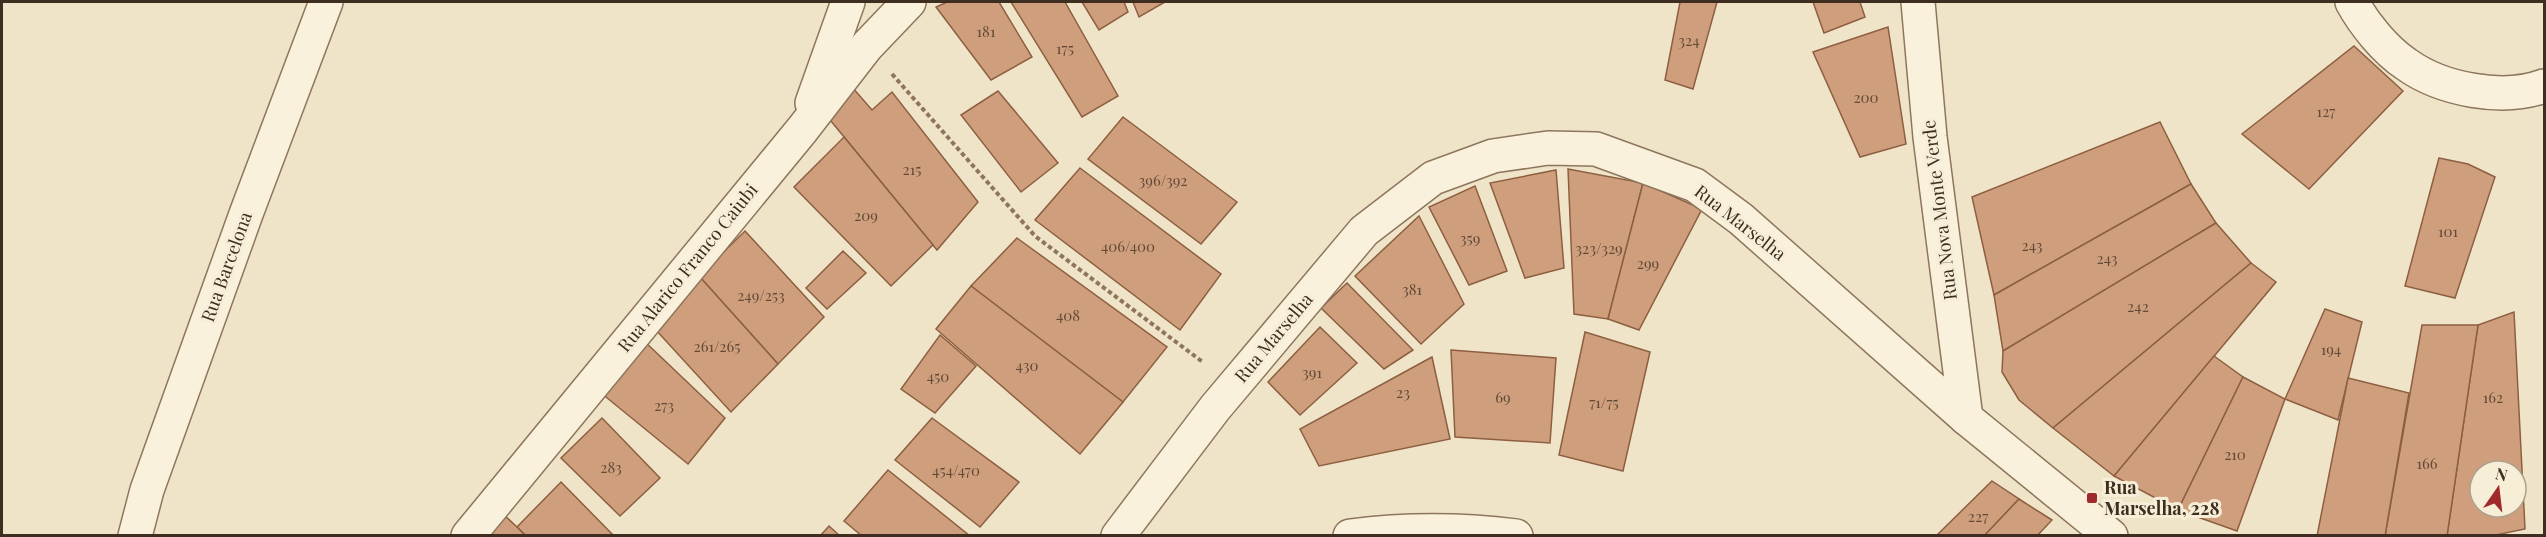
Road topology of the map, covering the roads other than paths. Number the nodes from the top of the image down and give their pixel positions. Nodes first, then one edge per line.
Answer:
1 (326, 2) edge
2 (848, 2) edge
3 (909, 2) edge
4 (1918, 2) edge
5 (2352, 2) edge
6 (2544, 86) edge
7 (802, 130) junction
8 (1966, 418) junction
9 (135, 536) edge
10 (468, 536) edge
11 (1118, 536) edge
12 (1350, 536) edge
13 (1516, 536) edge
14 (2111, 536) edge

1 - 9 street, Rua Barcelona
2 - 7 street
3 - 7 street, Rua Alarico Franco Caiubi
4 - 8 street, Rua Nova Monte Verde
5 - 6 street
7 - 10 street, Rua Alarico Franco Caiubi
8 - 11 street, Rua Marselha
8 - 14 street, Rua Marselha
12 - 13 street

